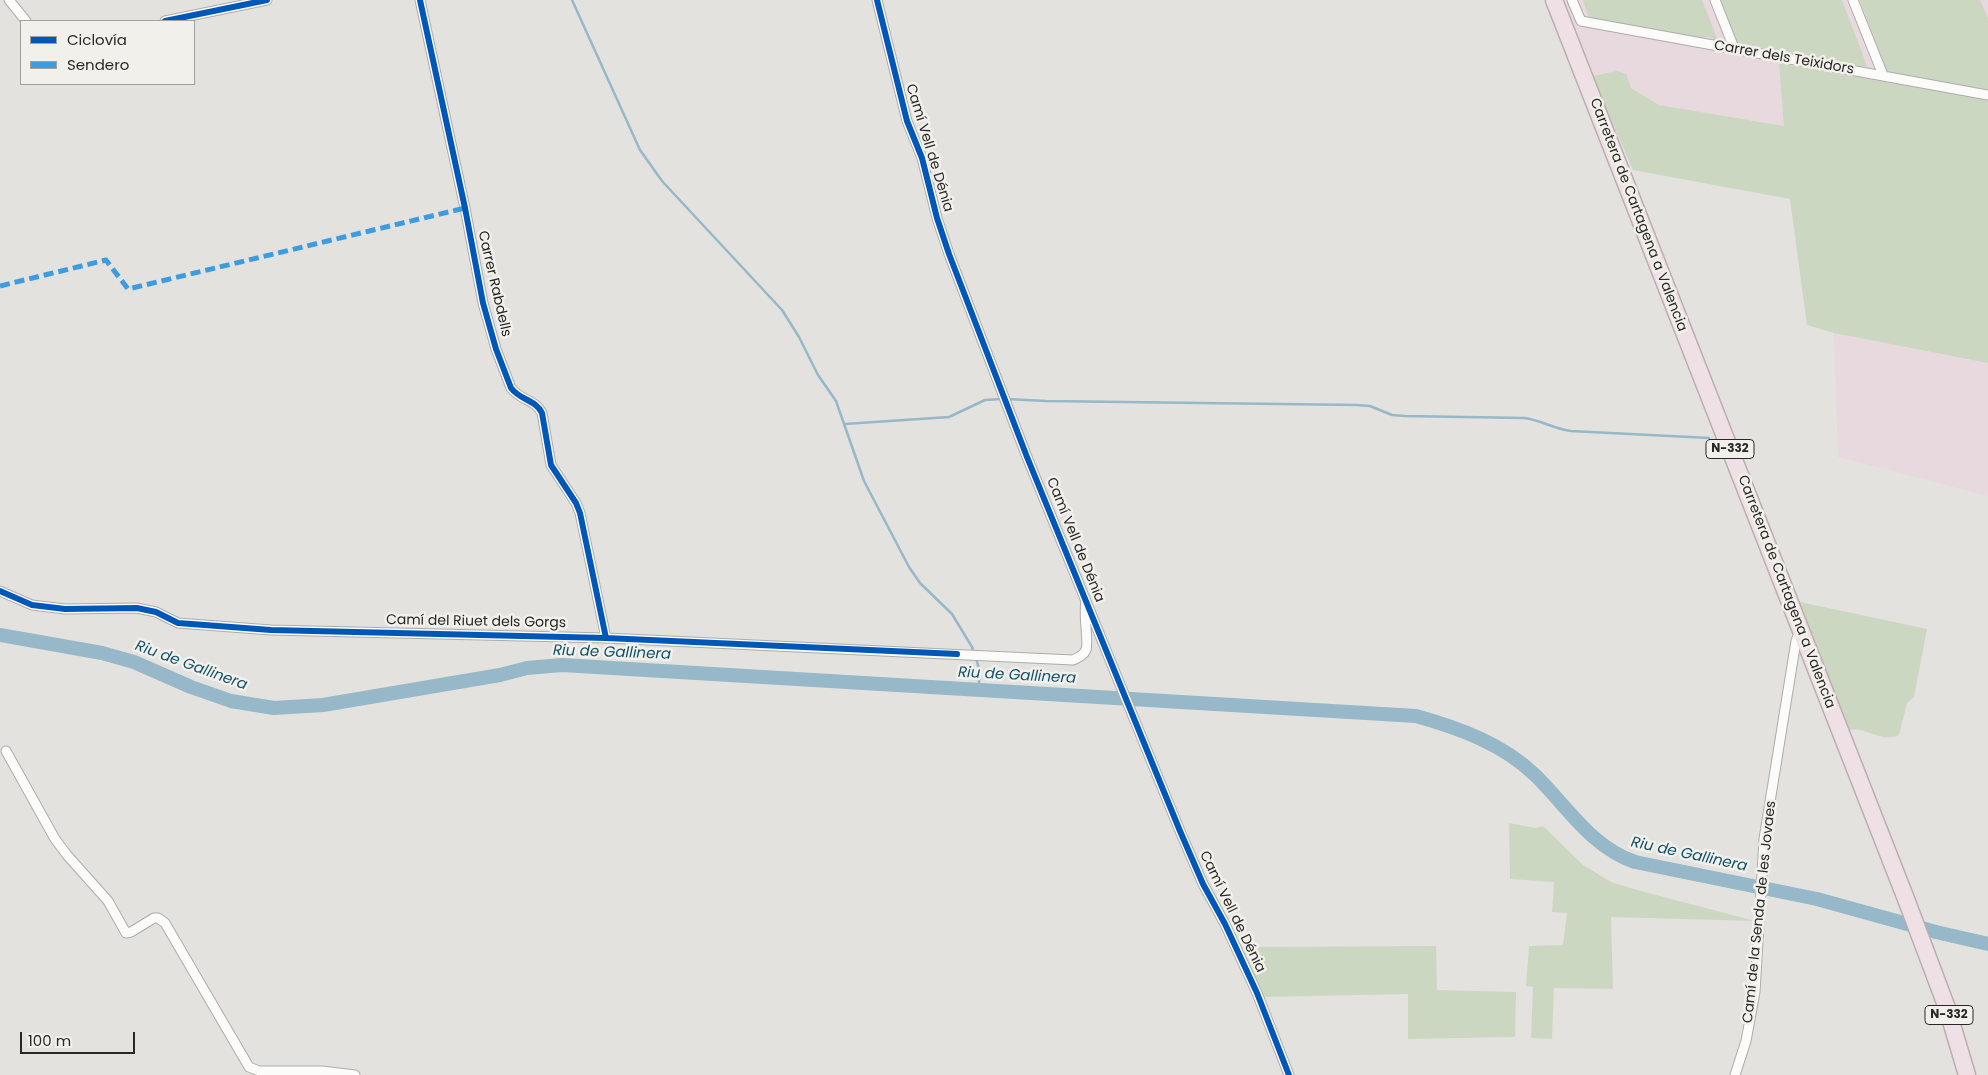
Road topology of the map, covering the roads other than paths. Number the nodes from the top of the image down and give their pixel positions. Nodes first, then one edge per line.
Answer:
1 (9, 0) edge
2 (267, 0) edge
3 (420, 0) edge
4 (876, 0) edge
5 (1554, 0) edge
6 (1572, 0) edge
7 (1715, 0) edge
8 (1853, 0) edge
9 (25, 20) edge
10 (170, 20) edge
11 (1734, 48) junction
12 (1882, 75) junction
13 (1988, 95) edge
14 (0, 592) edge
15 (1086, 600) junction
16 (1098, 630) junction
17 (1801, 630) junction
18 (1086, 637) junction
19 (606, 638) junction
20 (6, 751) dead end
21 (355, 1075) edge
22 (1289, 1075) edge
23 (1735, 1075) edge
24 (1967, 1075) edge

1 - 9 street
2 - 10 street
3 - 19 street, Carrer Rabdells
4 - 15 street, Camí Vell de Dénia
5 - 17 highway, Carretera de Cartagena a Valencia / N-332
6 - 11 street, Carrer dels Teixidors
7 - 11 street
8 - 12 street
11 - 12 street, Carrer dels Teixidors
12 - 13 street, Carrer dels Teixidors
14 - 19 street, Camí del Riuet dels Gorgs
15 - 16 street, Camí Vell de Dénia
15 - 18 street, Camí del Riuet dels Gorgs
16 - 18 street
16 - 22 street, Camí Vell de Dénia
17 - 23 street, Camí de la Senda de les Jovaes
17 - 24 highway, Carretera de Cartagena a Valencia / N-332
18 - 19 street, Camí del Riuet dels Gorgs
20 - 21 street

